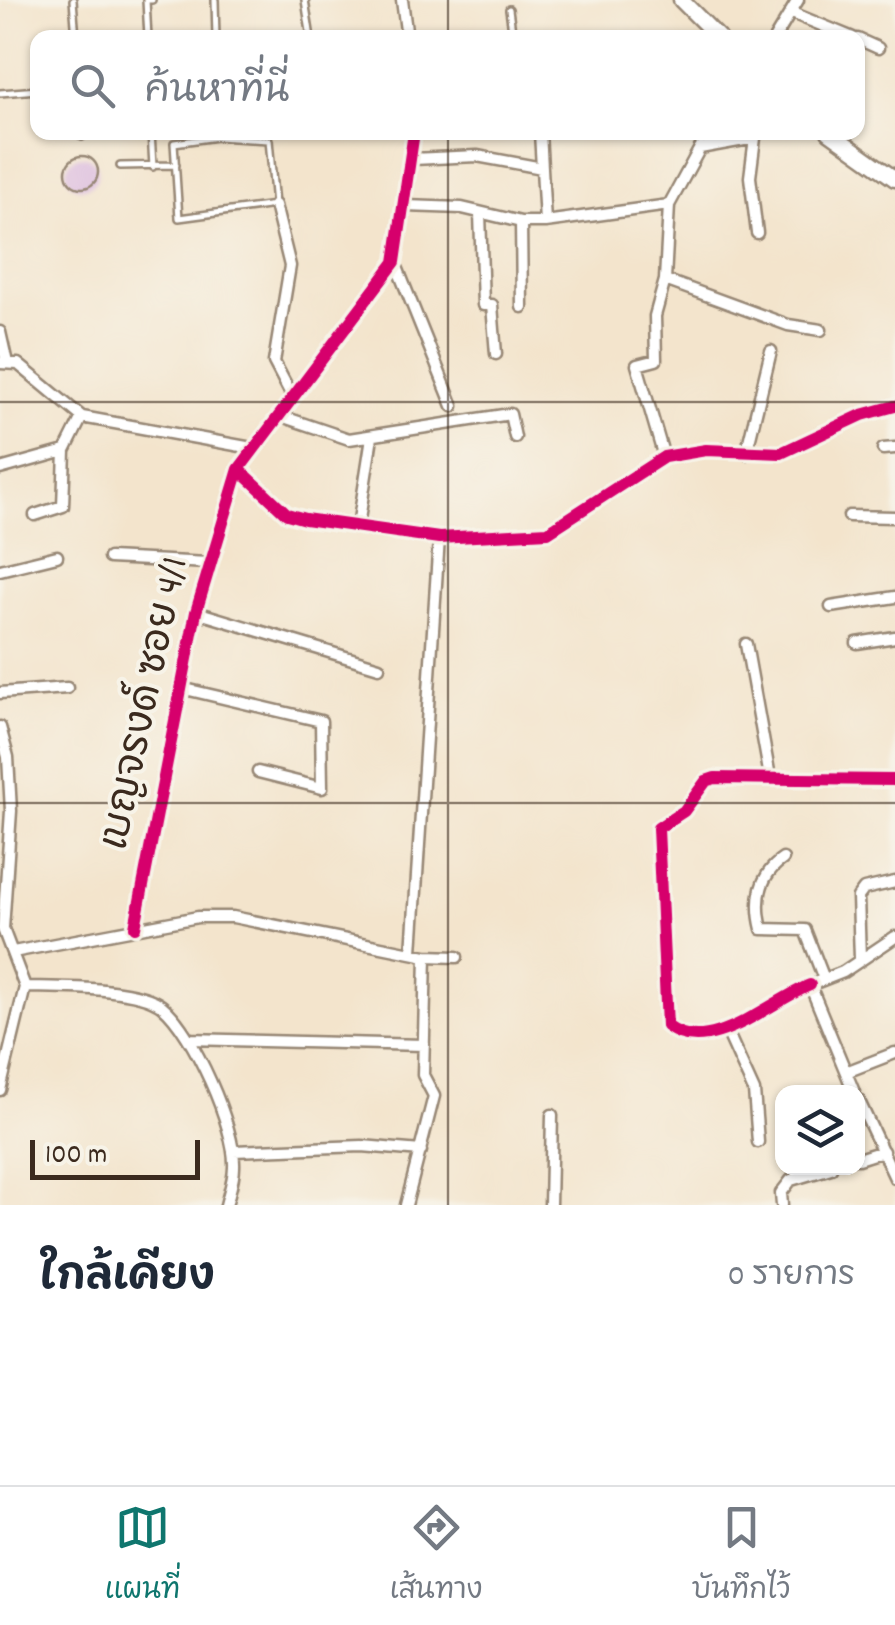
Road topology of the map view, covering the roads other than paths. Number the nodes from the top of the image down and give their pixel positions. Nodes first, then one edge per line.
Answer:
1 (72, 0) edge
2 (152, 0) edge
3 (215, 0) edge
4 (305, 0) edge
5 (402, 0) edge
6 (681, 0) edge
7 (798, 0) edge
8 (509, 9) dead end
9 (792, 13) junction
10 (75, 30) edge
11 (148, 30) edge
12 (216, 30) edge
13 (310, 30) edge
14 (406, 30) edge
15 (512, 30) edge
16 (711, 30) edge
17 (780, 30) edge
18 (835, 30) edge
19 (865, 42) edge
20 (878, 48) dead end
21 (30, 90) edge
22 (0, 92) edge
23 (151, 140) edge
24 (190, 140) edge
25 (269, 140) edge
26 (414, 140) edge
27 (540, 140) edge
28 (734, 140) edge
29 (755, 140) edge
30 (841, 140) edge
31 (413, 160) junction
32 (176, 165) junction
33 (120, 166) dead end
34 (152, 166) junction
35 (542, 168) junction
36 (894, 176) edge
37 (275, 205) junction
38 (670, 205) junction
39 (405, 206) junction
40 (480, 213) junction
41 (521, 222) junction
42 (546, 222) junction
43 (757, 232) dead end
44 (395, 262) junction
45 (666, 280) junction
46 (522, 307) dead end
47 (821, 330) dead end
48 (0, 332) edge
49 (771, 351) dead end
50 (496, 354) dead end
51 (4, 363) edge
52 (293, 398) junction
53 (454, 406) dead end
54 (895, 406) edge
55 (278, 415) junction
56 (82, 417) junction
57 (372, 437) junction
58 (515, 437) dead end
59 (252, 448) junction
60 (65, 451) junction
61 (746, 454) junction
62 (664, 457) junction
63 (0, 469) edge
64 (238, 469) junction
65 (35, 516) dead end
66 (849, 516) dead end
67 (895, 516) edge
68 (358, 526) junction
69 (439, 538) junction
70 (57, 556) dead end
71 (109, 558) dead end
72 (208, 562) junction
73 (0, 570) edge
74 (895, 597) edge
75 (831, 607) dead end
76 (196, 612) junction
77 (895, 637) edge
78 (857, 643) dead end
79 (746, 644) dead end
80 (379, 667) dead end
81 (67, 688) dead end
82 (181, 688) junction
83 (0, 693) edge
84 (0, 727) edge
85 (258, 772) dead end
86 (770, 777) junction
87 (895, 780) edge
88 (6, 809) edge
89 (784, 859) dead end
90 (895, 882) edge
91 (135, 927) junction
92 (895, 937) edge
93 (13, 952) junction
94 (412, 952) junction
95 (426, 956) junction
96 (457, 957) dead end
97 (860, 959) junction
98 (824, 979) junction
99 (810, 985) junction
100 (25, 987) junction
101 (726, 1029) junction
102 (189, 1039) junction
103 (424, 1045) junction
104 (895, 1054) edge
105 (846, 1072) junction
106 (851, 1085) edge
107 (0, 1090) edge
108 (552, 1115) dead end
109 (865, 1115) edge
110 (758, 1142) dead end
111 (233, 1151) junction
112 (421, 1151) junction
113 (883, 1152) junction
114 (865, 1157) edge
115 (808, 1175) edge
116 (895, 1178) edge
117 (226, 1205) edge
118 (406, 1205) edge
119 (550, 1205) edge
120 (782, 1205) edge

1 - 10 lane
2 - 11 lane
3 - 12 lane
4 - 13 lane
5 - 14 street
6 - 16 street
7 - 9 street
8 - 15 lane
9 - 17 street
9 - 18 street
19 - 20 street
21 - 22 lane
23 - 34 lane
24 - 32 lane
25 - 37 lane
26 - 31 street, เบญจรงด์ ซอย 4/1
27 - 35 street
28 - 38 street
29 - 43 street
30 - 36 street
31 - 35 street
31 - 39 street, เบญจรงด์ ซอย 4/1
32 - 34 lane
32 - 37 lane
33 - 34 lane
35 - 42 street
37 - 52 street
38 - 42 street
38 - 45 street
39 - 40 street
39 - 44 street, เบญจรงด์ ซอย 4/1
40 - 41 street
40 - 50 street
41 - 42 street
41 - 46 street
44 - 52 street, เบญจรงด์ ซอย 4/1
44 - 53 street
45 - 47 street
45 - 62 street
48 - 51 street
49 - 61 street
51 - 56 street
52 - 55 street, เบญจรงด์ ซอย 4/1
54 - 61 street
55 - 57 street
55 - 59 street, เบญจรงด์ ซอย 4/1
56 - 59 street
56 - 60 street
57 - 58 street
57 - 68 street
59 - 64 street, เบญจรงด์ ซอย 4/1
60 - 63 street
60 - 65 street
61 - 62 street
62 - 69 street
64 - 68 street
64 - 72 street, เบญจรงด์ ซอย 4/1
66 - 67 street
68 - 69 street
69 - 94 street
70 - 73 street
71 - 72 street
72 - 76 street, เบญจรงด์ ซอย 4/1
74 - 75 street
76 - 80 street
76 - 82 street, เบญจรงด์ ซอย 4/1
77 - 78 street
79 - 86 street
81 - 83 street
82 - 85 street
82 - 91 street, เบญจรงด์ ซอย 4/1
84 - 88 street
86 - 87 street
86 - 101 street
88 - 93 street
89 - 98 street
90 - 97 street
91 - 93 street
91 - 94 street
92 - 97 street
93 - 100 street
94 - 95 street
95 - 96 street
95 - 103 street
97 - 98 street
98 - 99 street
99 - 101 street
99 - 105 street
100 - 102 street
100 - 107 street
101 - 110 street
102 - 103 street
102 - 111 street
103 - 112 street
104 - 105 street
105 - 106 street
108 - 119 street
109 - 113 street
111 - 112 street
111 - 117 street
112 - 118 street
113 - 114 street
113 - 116 street
115 - 120 street

